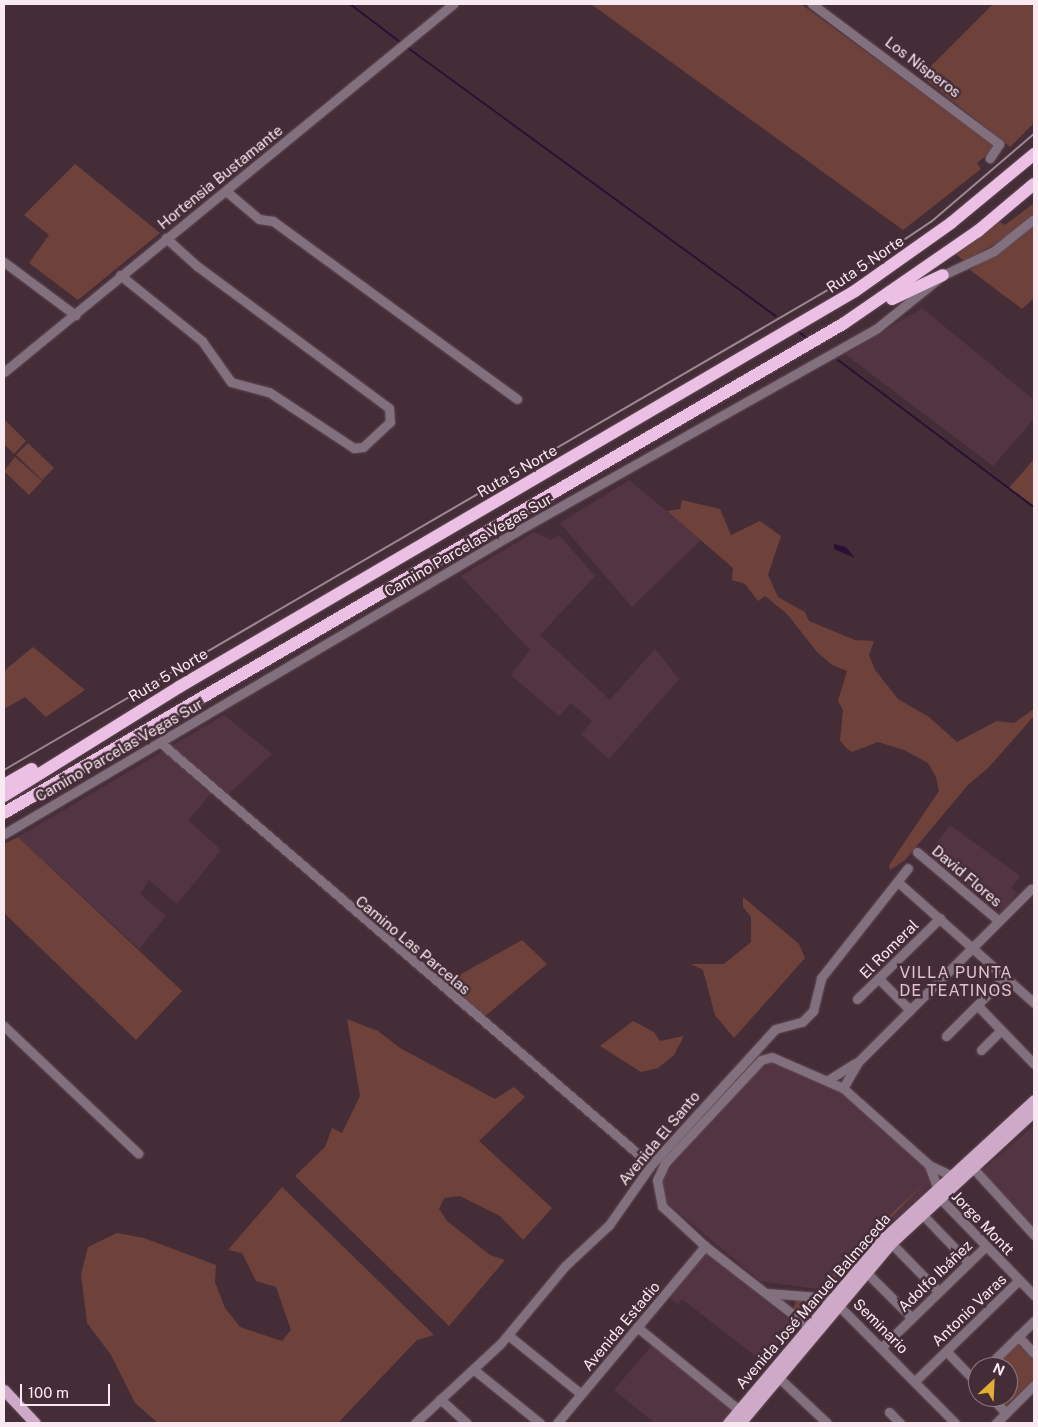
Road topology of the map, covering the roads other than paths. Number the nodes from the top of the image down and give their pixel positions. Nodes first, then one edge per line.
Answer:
1 (454, 4) edge
2 (812, 4) edge
3 (1034, 154) edge
4 (990, 158) dead end
5 (1034, 184) edge
6 (226, 191) junction
7 (1034, 219) edge
8 (166, 238) junction
9 (4, 262) edge
10 (120, 275) junction
11 (943, 275) junction
12 (860, 313) junction
13 (75, 315) junction
14 (4, 372) edge
15 (517, 400) dead end
16 (688, 414) junction
17 (698, 430) junction
18 (111, 727) junction
19 (161, 742) junction
20 (4, 785) edge
21 (4, 796) edge
22 (4, 813) edge
23 (4, 834) edge
24 (917, 852) dead end
25 (908, 868) dead end
26 (899, 884) junction
27 (1031, 889) dead end
28 (940, 918) junction
29 (999, 921) junction
30 (974, 947) junction
31 (1005, 977) junction
32 (879, 979) junction
33 (857, 999) dead end
34 (1034, 1004) edge
35 (977, 1005) junction
36 (910, 1010) junction
37 (4, 1026) edge
38 (1001, 1030) junction
39 (946, 1036) dead end
40 (981, 1050) dead end
41 (858, 1062) junction
42 (1034, 1064) edge
43 (828, 1080) junction
44 (843, 1088) junction
45 (1034, 1100) edge
46 (1034, 1111) edge
47 (138, 1152) dead end
48 (651, 1165) junction
49 (929, 1165) junction
50 (972, 1167) junction
51 (950, 1175) junction
52 (936, 1191) junction
53 (921, 1213) junction
54 (1034, 1235) edge
55 (891, 1243) junction
56 (706, 1246) junction
57 (986, 1246) junction
58 (968, 1262) junction
59 (865, 1271) junction
60 (1019, 1280) junction
61 (938, 1291) junction
62 (765, 1293) junction
63 (1034, 1295) edge
64 (835, 1301) junction
65 (911, 1317) junction
66 (1034, 1321) edge
67 (808, 1326) junction
68 (638, 1327) junction
69 (508, 1335) junction
70 (1018, 1336) junction
71 (882, 1347) junction
72 (947, 1352) junction
73 (1034, 1353) edge
74 (997, 1357) edge
75 (474, 1369) junction
76 (968, 1372) edge
77 (778, 1376) junction
78 (915, 1380) junction
79 (1034, 1385) edge
80 (4, 1390) edge
81 (581, 1394) junction
82 (440, 1399) junction
83 (1000, 1407) edge
84 (739, 1410) junction
85 (889, 1412) dead end
86 (1006, 1413) junction
87 (35, 1423) edge
88 (415, 1423) edge
89 (467, 1423) edge
90 (540, 1423) edge
91 (557, 1423) edge
92 (728, 1423) edge
93 (740, 1423) edge
94 (827, 1423) edge
95 (900, 1423) edge
96 (955, 1423) edge
97 (996, 1423) edge

1 - 6 street, Hortensia Bustamante
2 - 4 street, Los Nísperos
3 - 18 highway, Ruta 5 Norte
5 - 12 highway
6 - 8 street, Hortensia Bustamante
6 - 15 street
7 - 11 street, Camino Parcelas Vegas Sur
8 - 10 street, Hortensia Bustamante
8 - 10 street
9 - 13 street
10 - 13 street, Hortensia Bustamante
11 - 12 highway
11 - 17 street, Camino Parcelas Vegas Sur
12 - 16 highway
13 - 14 street, Hortensia Bustamante
16 - 17 street
16 - 22 highway
17 - 19 street, Camino Parcelas Vegas Sur
18 - 20 highway
18 - 21 highway, Ruta 5 Norte
19 - 23 street, Camino Parcelas Vegas Sur
19 - 48 street, Camino Las Parcelas
24 - 29 street, David Flores
25 - 26 street, Avenida El Santo
26 - 28 street
26 - 48 street, Avenida El Santo
27 - 29 street
28 - 30 street
28 - 32 street, El Romeral
29 - 30 street
30 - 31 street
30 - 36 street
31 - 34 street
31 - 35 street
32 - 33 street, El Romeral
32 - 36 street
35 - 38 street
35 - 39 street
36 - 41 street
37 - 47 street
38 - 40 street
38 - 42 street
41 - 43 street
41 - 44 street
43 - 44 street
43 - 56 street
44 - 49 street
45 - 51 main road, Avenida José Manuel Balmaceda
46 - 50 main road, Avenida José Manuel Balmaceda
48 - 69 street, Avenida El Santo
49 - 51 street
49 - 52 street
50 - 52 main road, Avenida José Manuel Balmaceda
50 - 54 street
51 - 52 main road, Avenida José Manuel Balmaceda
52 - 53 main road, Avenida José Manuel Balmaceda
52 - 57 street, Jorge Montt
52 - 64 main road, Avenida José Manuel Balmaceda
53 - 55 main road, Avenida José Manuel Balmaceda
53 - 58 street
55 - 59 main road, Avenida José Manuel Balmaceda
55 - 61 street
56 - 62 street
56 - 68 street, Avenida Estadio
57 - 58 street, Adolfo Ibáñez
57 - 60 street, Jorge Montt
58 - 61 street, Adolfo Ibáñez
59 - 64 main road, Avenida José Manuel Balmaceda
59 - 65 street
60 - 63 street, Jorge Montt
60 - 72 street, Antonio Varas
61 - 65 street, Adolfo Ibáñez
62 - 64 street, Seminario
62 - 67 street
64 - 67 main road, Avenida José Manuel Balmaceda
64 - 71 street, Seminario
64 - 77 main road, Avenida José Manuel Balmaceda
65 - 71 street, Adolfo Ibáñez
66 - 70 street
67 - 84 main road, Avenida José Manuel Balmaceda
68 - 81 street, Avenida Estadio
68 - 84 street
69 - 75 street, Avenida El Santo
69 - 81 street
70 - 73 street
70 - 74 street
71 - 78 street, Seminario
72 - 76 street
72 - 78 street, Antonio Varas
75 - 82 street, Avenida El Santo
75 - 90 street
77 - 93 main road, Avenida José Manuel Balmaceda
77 - 94 street
78 - 96 street, Seminario
79 - 86 street
80 - 87 main road
81 - 91 street, Avenida Estadio
82 - 88 street, Avenida El Santo
82 - 89 street
83 - 86 street
84 - 92 main road, Avenida José Manuel Balmaceda
85 - 95 street
86 - 97 street

